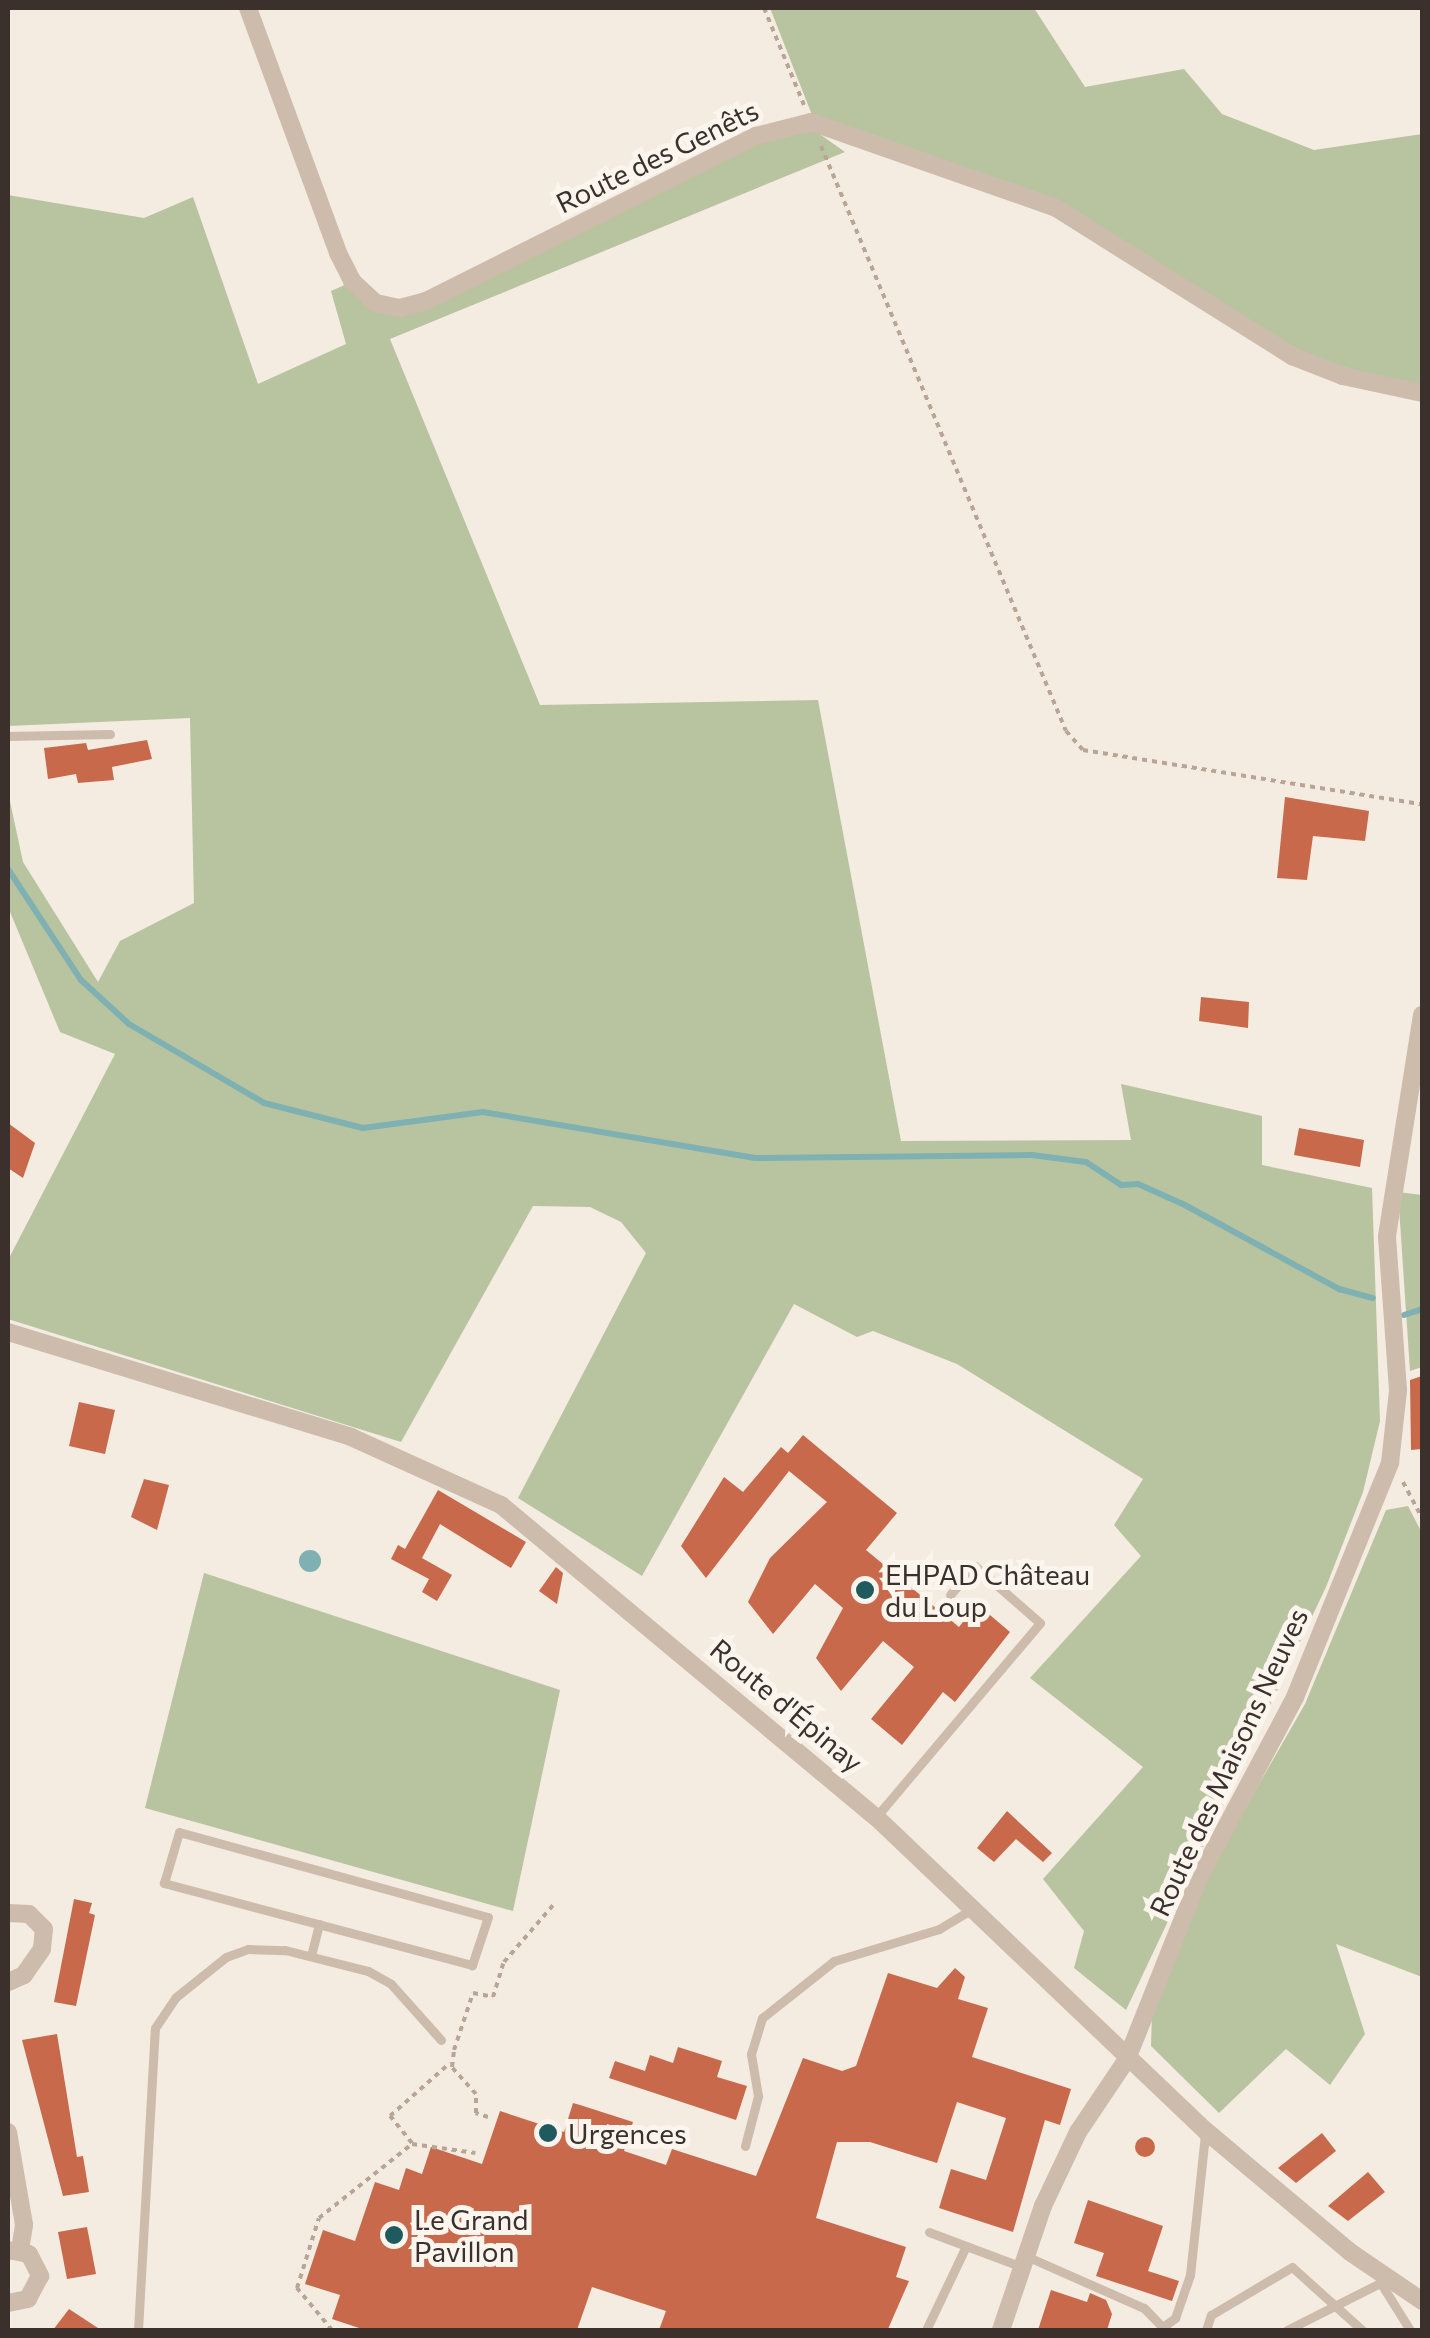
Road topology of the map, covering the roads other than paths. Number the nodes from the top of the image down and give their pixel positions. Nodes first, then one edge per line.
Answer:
1 (248, 8) edge
2 (1422, 392) edge
3 (110, 734) dead end
4 (8, 736) edge
5 (1422, 1015) edge
6 (8, 1332) edge
7 (950, 1594) dead end
8 (876, 1818) junction
9 (974, 1908) junction
10 (8, 1913) edge
11 (319, 1924) junction
12 (311, 1956) junction
13 (8, 1982) edge
14 (441, 2040) dead end
15 (1127, 2059) junction
16 (1206, 2131) junction
17 (8, 2132) edge
18 (744, 2146) dead end
19 (929, 2232) dead end
20 (966, 2246) junction
21 (14, 2250) edge
22 (1024, 2262) junction
23 (1381, 2280) junction
24 (1422, 2301) edge
25 (8, 2303) edge
26 (1338, 2308) junction
27 (1163, 2328) edge
28 (138, 2330) edge
29 (926, 2330) edge
30 (1001, 2330) edge
31 (1206, 2330) edge
32 (1287, 2330) edge
33 (1362, 2330) edge
34 (1410, 2330) edge

1 - 2 street, Route des Genêts
3 - 4 lane
5 - 15 street, Route des Maisons Neuves
6 - 8 street, Route d'Épinay
7 - 8 lane
8 - 9 street, Route d'Épinay
9 - 15 street, Route d'Épinay
9 - 18 lane
10 - 13 street
11 - 11 lane
11 - 12 lane
12 - 14 lane
12 - 28 lane
15 - 16 street, Route d'Épinay
15 - 22 street, Route des Maisons Neuves
16 - 23 street, Route d'Épinay
16 - 27 lane
17 - 21 street
19 - 20 lane
20 - 22 lane
20 - 29 lane
21 - 25 street
22 - 27 lane
22 - 30 street, Route des Maisons Neuves
23 - 24 street, Route d'Épinay
23 - 26 lane
23 - 34 lane
26 - 31 lane
26 - 32 lane
26 - 33 lane

